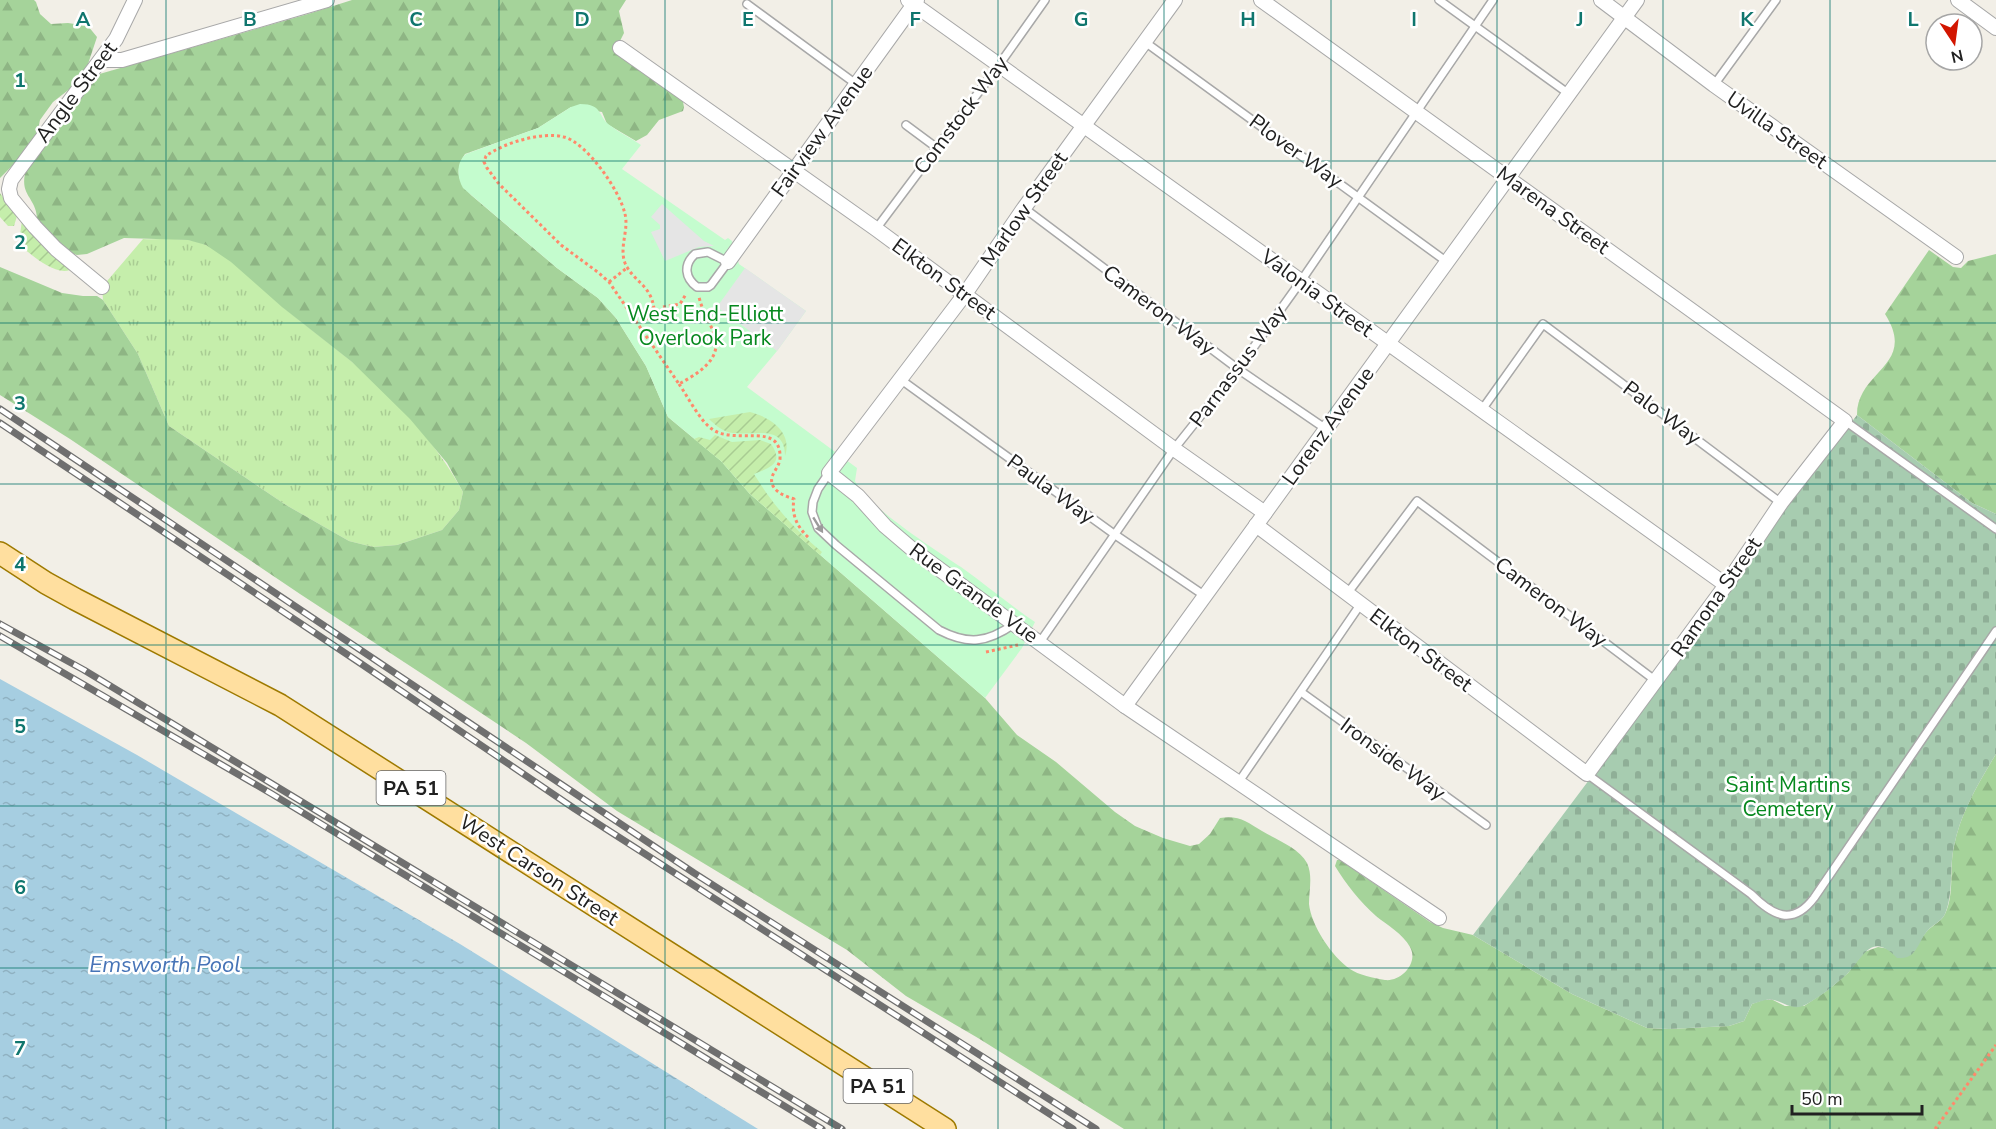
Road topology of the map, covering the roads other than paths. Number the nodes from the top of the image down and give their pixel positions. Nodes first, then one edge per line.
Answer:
1 (135, 0) edge
2 (327, 0) edge
3 (1045, 0) edge
4 (1175, 0) edge
5 (1261, 0) edge
6 (1439, 0) edge
7 (1493, 0) edge
8 (1601, 0) edge
9 (1637, 0) edge
10 (1776, 0) edge
11 (1958, 0) edge
12 (913, 2) edge
13 (747, 4) dead end
14 (1624, 18) junction
15 (1474, 26) junction
16 (1996, 27) edge
17 (1145, 42) junction
18 (620, 48) dead end
19 (101, 60) junction
20 (999, 65) junction
21 (857, 84) junction
22 (1714, 86) junction
23 (1569, 94) junction
24 (1416, 113) junction
25 (906, 125) dead end
26 (1082, 126) junction
27 (937, 148) junction
28 (793, 170) junction
29 (1507, 177) junction
30 (1358, 196) junction
31 (1024, 208) junction
32 (876, 229) junction
33 (1956, 257) dead end
34 (728, 262) junction
35 (1447, 262) junction
36 (1301, 281) junction
37 (102, 286) dead end
38 (965, 294) junction
39 (1387, 344) junction
40 (1238, 369) junction
41 (900, 379) junction
42 (1481, 411) junction
43 (1845, 421) junction
44 (1326, 429) junction
45 (1174, 449) junction
46 (829, 473) junction
47 (1781, 503) junction
48 (1265, 513) junction
49 (1256, 525) junction
50 (1996, 529) edge
51 (1114, 534) junction
52 (0, 553) edge
53 (1726, 585) junction
54 (1347, 594) junction
55 (1205, 596) junction
56 (1360, 604) junction
57 (1014, 624) junction
58 (1996, 631) edge
59 (1040, 642) junction
60 (1656, 681) junction
61 (1301, 692) junction
62 (1125, 706) junction
63 (1587, 774) junction
64 (1238, 783) junction
65 (1486, 825) dead end
66 (1439, 918) dead end
67 (945, 1129) edge

1 - 19 street, Angle Street
2 - 19 street
3 - 20 lane, Comstock Way
4 - 17 street, Marlow Street
5 - 24 street, Marena Street
6 - 15 lane
7 - 15 lane, Parnassus Way
8 - 14 street, Uvilla Street
9 - 14 street, Lorenz Avenue
10 - 22 lane
11 - 16 street
12 - 20 street, Valonia Street
12 - 21 street, Fairview Avenue
13 - 21 lane
14 - 22 street, Uvilla Street
14 - 23 street, Lorenz Avenue
15 - 23 lane
15 - 24 lane, Parnassus Way
17 - 26 street, Marlow Street
17 - 30 lane, Plover Way
18 - 28 street, Elkton Street
19 - 37 street, Angle Street
20 - 26 street, Valonia Street
20 - 27 lane, Comstock Way
21 - 28 street, Fairview Avenue
22 - 33 street, Uvilla Street
23 - 29 street, Lorenz Avenue
24 - 29 street, Marena Street
24 - 30 lane, Parnassus Way
25 - 27 lane
26 - 31 street, Marlow Street
26 - 36 street, Valonia Street
27 - 32 lane, Comstock Way
28 - 32 street, Elkton Street
28 - 34 street, Fairview Avenue
29 - 35 street, Lorenz Avenue
29 - 43 street, Marena Street
30 - 35 lane, Plover Way
30 - 36 lane, Parnassus Way
31 - 38 street, Marlow Street
31 - 40 lane, Cameron Way
32 - 38 street, Elkton Street
34 - 34 lane
35 - 39 street, Lorenz Avenue
36 - 39 street, Valonia Street
36 - 40 lane, Parnassus Way
38 - 41 street, Marlow Street
38 - 45 street, Elkton Street
39 - 42 street, Valonia Street
39 - 44 street, Lorenz Avenue
40 - 44 lane, Cameron Way
40 - 45 lane, Parnassus Way
41 - 46 street, Marlow Street
41 - 51 lane, Paula Way
42 - 47 lane, Palo Way
42 - 53 street, Valonia Street
43 - 47 street, Ramona Street
43 - 50 lane
44 - 48 street, Lorenz Avenue
45 - 48 street, Elkton Street
45 - 51 lane, Parnassus Way
46 - 57 street, Rue Grande Vue
46 -> 57 lane
47 - 53 street, Ramona Street
48 - 49 street, Lorenz Avenue
49 - 54 street, Elkton Street
49 - 55 street, Lorenz Avenue
51 - 55 lane, Paula Way
51 - 59 lane, Parnassus Way
52 - 67 main road, West Carson Street / PA 51
53 - 60 street, Ramona Street
54 - 56 street, Elkton Street
54 - 60 lane, Cameron Way
55 - 62 street, Lorenz Avenue
56 - 61 lane
56 - 63 street, Elkton Street
57 - 59 street, Rue Grande Vue
58 - 63 lane
59 - 62 street, Rue Grande Vue
60 - 63 street, Ramona Street
61 - 64 lane
61 - 65 lane, Ironside Way
62 - 64 street, Rue Grande Vue
64 - 66 street

